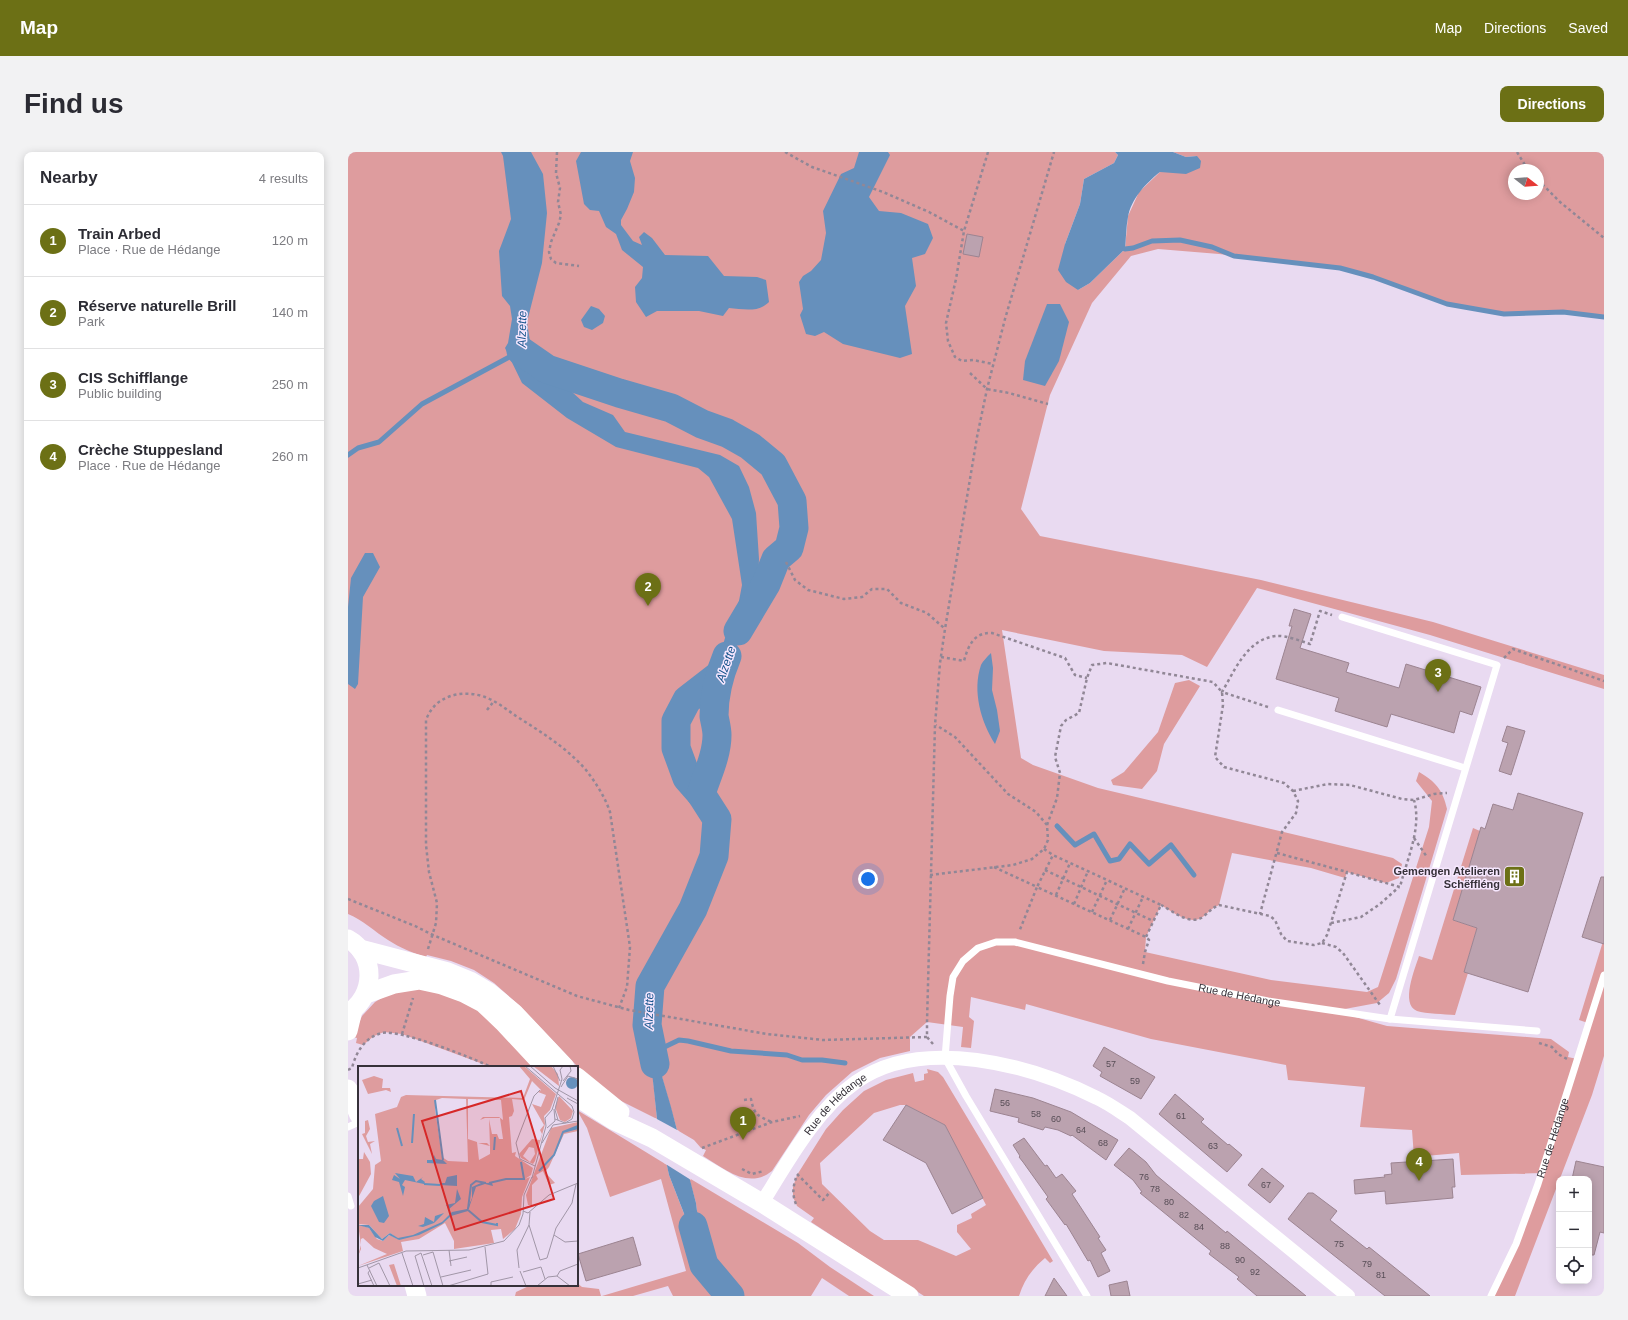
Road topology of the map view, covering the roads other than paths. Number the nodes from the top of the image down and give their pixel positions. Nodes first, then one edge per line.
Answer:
1 (1342, 617) road end
2 (1278, 710) road end
3 (1465, 768) junction
4 (354, 944) edge
5 (1604, 975) edge
6 (366, 994) junction
7 (351, 1012) edge
8 (1390, 1019) junction
9 (1537, 1031) dead end
10 (348, 1032) edge
11 (945, 1058) junction
12 (544, 1066) edge
13 (564, 1066) edge
14 (578, 1078) edge
15 (348, 1090) edge
16 (578, 1098) edge
17 (358, 1113) edge
18 (358, 1122) edge
19 (348, 1127) edge
20 (652, 1138) junction
21 (348, 1196) edge
22 (762, 1203) junction
23 (351, 1206) dead end
24 (852, 1260) junction
25 (414, 1286) edge
26 (417, 1296) edge
27 (900, 1296) edge
28 (909, 1296) edge
29 (1087, 1296) edge
30 (1348, 1296) edge
31 (1491, 1296) edge

1 - 3 lane
2 - 3 lane
3 - 8 lane
4 - 6 main road
4 - 13 main road
5 - 31 lane, Rue de Hédange
6 - 7 main road
6 - 12 main road
7 - 10 main road
8 - 9 lane, Rue de Hédange
8 - 11 lane, Rue de Hédange
11 - 22 street, Rue de Hédange
11 - 29 lane
11 - 30 street, Rue de Hédange
14 - 20 main road
15 - 17 main road
16 - 20 main road
18 - 19 lane
20 - 22 main road
21 - 23 lane
22 - 24 main road
24 - 27 main road
24 - 28 main road
25 - 26 main road

